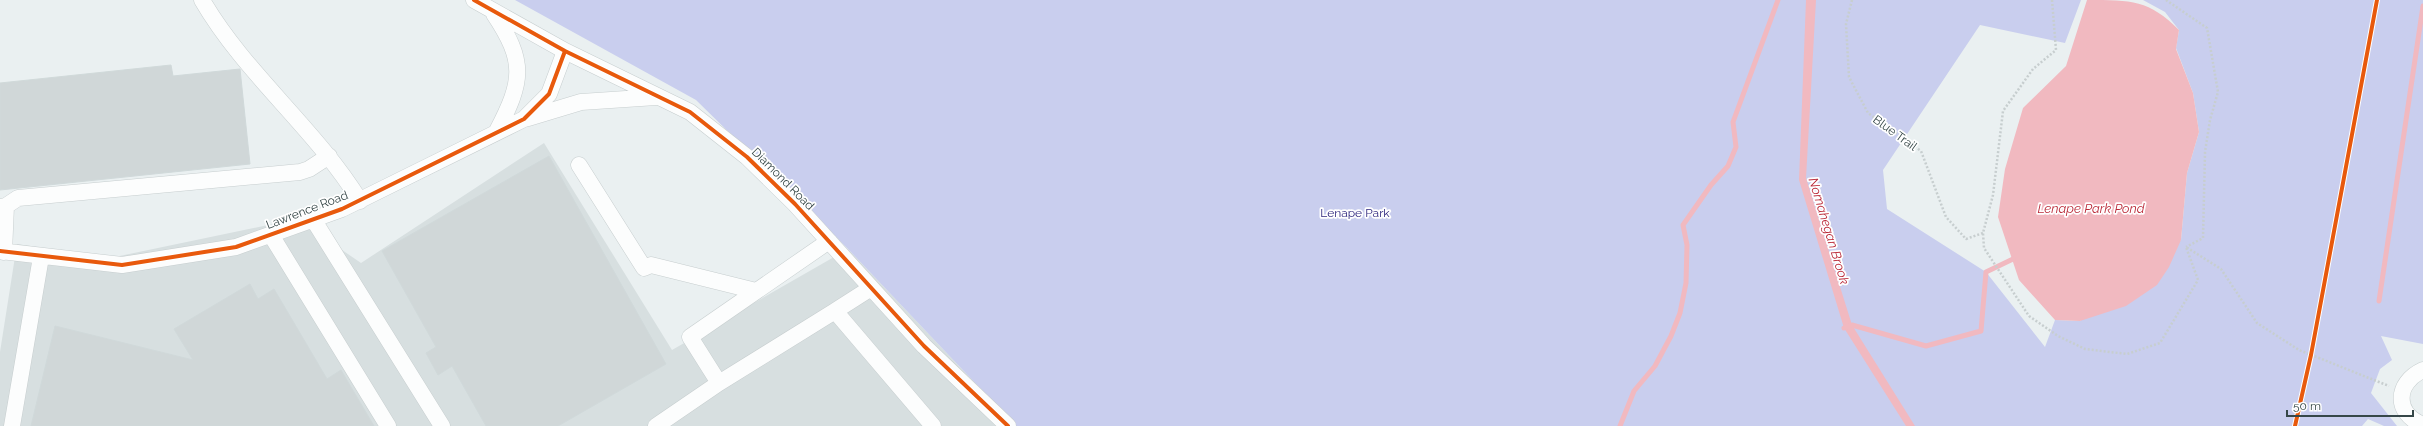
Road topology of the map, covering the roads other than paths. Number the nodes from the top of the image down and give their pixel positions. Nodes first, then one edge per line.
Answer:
1 (202, 0) edge
2 (474, 0) edge
3 (493, 12) junction
4 (564, 51) junction
5 (659, 97) junction
6 (524, 119) junction
7 (497, 131) junction
8 (329, 156) junction
9 (579, 165) dead end
10 (360, 200) junction
11 (3, 207) edge
12 (313, 219) junction
13 (271, 235) junction
14 (829, 241) junction
15 (2, 251) edge
16 (41, 257) junction
17 (871, 288) junction
18 (756, 291) junction
19 (835, 311) junction
20 (2423, 370) edge
21 (719, 384) junction
22 (2423, 425) edge
23 (12, 426) edge
24 (388, 426) edge
25 (442, 426) edge
26 (656, 426) edge
27 (933, 426) edge
28 (1008, 426) edge

1 - 8 street
2 - 3 street, Diamond Road
3 - 4 street, Diamond Road
3 - 7 street
4 - 5 street, Diamond Road
4 - 6 street, Lawrence Road
5 - 6 street, Lawrence Road
5 - 14 street, Diamond Road
6 - 7 street, Lawrence Road
7 - 10 street, Lawrence Road
8 - 10 street
8 - 11 street
9 - 18 street
10 - 12 street, Lawrence Road
11 - 15 street
12 - 13 street, Lawrence Road
12 - 25 street
13 - 16 street, Lawrence Road
13 - 24 street
14 - 17 street, Diamond Road
14 - 18 street
15 - 16 street, Lawrence Road
16 - 23 street
17 - 19 street
17 - 28 street, Diamond Road
18 - 21 street
19 - 21 street
19 - 27 street
20 - 22 street
21 - 26 street

